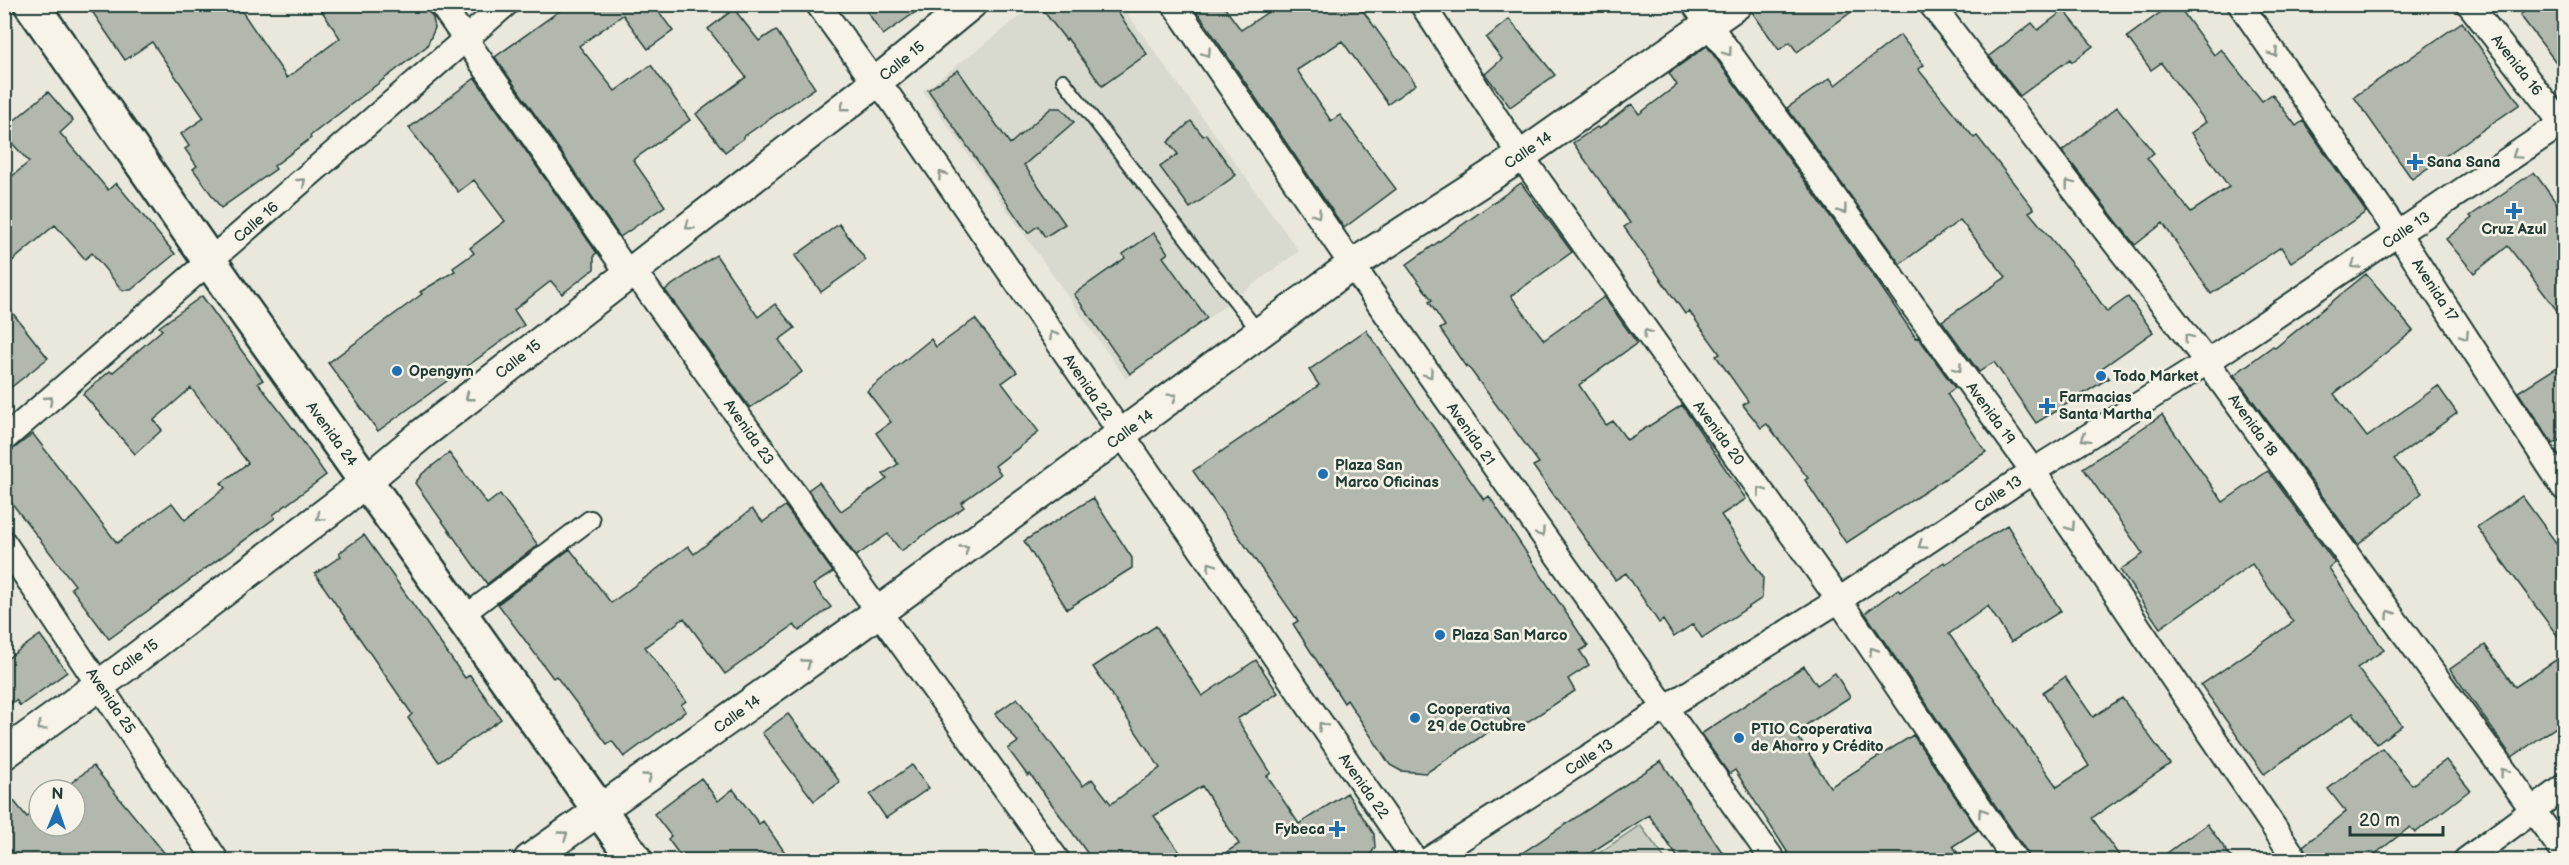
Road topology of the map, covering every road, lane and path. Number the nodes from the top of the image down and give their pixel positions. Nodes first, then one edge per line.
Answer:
1 (31, 4) edge
2 (441, 4) edge
3 (506, 4) edge
4 (818, 4) edge
5 (971, 4) edge
6 (1174, 4) edge
7 (1422, 4) edge
8 (1737, 4) edge
9 (1931, 4) edge
10 (2240, 4) edge
11 (2469, 4) edge
12 (1701, 15) edge
13 (466, 40) junction
14 (1063, 80) dead end
15 (875, 83) junction
16 (2564, 124) edge
17 (1521, 156) junction
18 (2399, 235) junction
19 (209, 260) junction
20 (1352, 265) junction
21 (628, 273) junction
22 (1259, 332) junction
23 (2207, 362) junction
24 (1121, 436) junction
25 (4, 439) edge
26 (2033, 471) junction
27 (366, 481) junction
28 (2565, 488) edge
29 (590, 520) dead end
30 (4, 543) edge
31 (1839, 600) junction
32 (877, 612) junction
33 (462, 617) junction
34 (99, 684) junction
35 (1665, 708) junction
36 (4, 754) edge
37 (2565, 787) edge
38 (600, 810) junction
39 (2532, 811) junction
40 (2565, 853) edge
41 (216, 861) edge
42 (529, 861) edge
43 (635, 861) edge
44 (1057, 861) edge
45 (1415, 861) edge
46 (1428, 861) edge
47 (1773, 861) edge
48 (2015, 861) edge
49 (2296, 861) edge
50 (2466, 861) edge

1 - 19 main road, Avenida 24
2 - 13 street, Avenida 23
3 - 13 street, Calle 16
4 - 15 street, Avenida 22
5 - 15 street, Calle 15
6 -> 20 street, Avenida 21
7 - 17 street, Avenida 20
8 - 12 street, Calle 14
23 -> 9 street, Avenida 18
10 -> 18 street, Avenida 17
11 - 16 street, Avenida 16
12 - 17 street, Calle 14
12 -> 26 street, Avenida 19
19 -> 13 street, Calle 16
13 - 21 street, Avenida 23
14 - 22 lane
15 -> 21 street, Calle 15
24 -> 15 street, Avenida 22
16 -> 18 street, Calle 13
17 - 20 street, Calle 14
31 -> 17 street, Avenida 20
18 -> 23 street, Calle 13
18 -> 28 street, Avenida 17
25 -> 19 street, Calle 16
19 - 27 main road, Avenida 24
20 - 22 street, Calle 14
20 -> 35 street, Avenida 21
21 -> 27 street, Calle 15
21 - 32 street, Avenida 23
24 -> 22 street, Calle 14
23 -> 26 street, Calle 13
39 -> 23 street, Avenida 18
32 -> 24 street, Calle 14
45 -> 24 street, Avenida 22
26 -> 31 street, Calle 13
26 -> 49 street, Avenida 19
27 - 33 main road, Avenida 24
27 -> 34 street, Calle 15
29 - 33 street
30 - 34 street, Avenida 25
31 - 35 street, Calle 13
48 -> 31 street, Avenida 20
38 -> 32 street, Calle 14
32 - 44 street, Avenida 23
33 - 38 main road, Avenida 24
34 -> 36 street, Calle 15
34 - 41 street, Avenida 25
35 - 46 street, Calle 13
35 - 47 street, Avenida 21
37 - 39 street
42 -> 38 street, Calle 14
38 - 43 main road, Avenida 24
39 - 40 street, Avenida 18
39 - 50 street

